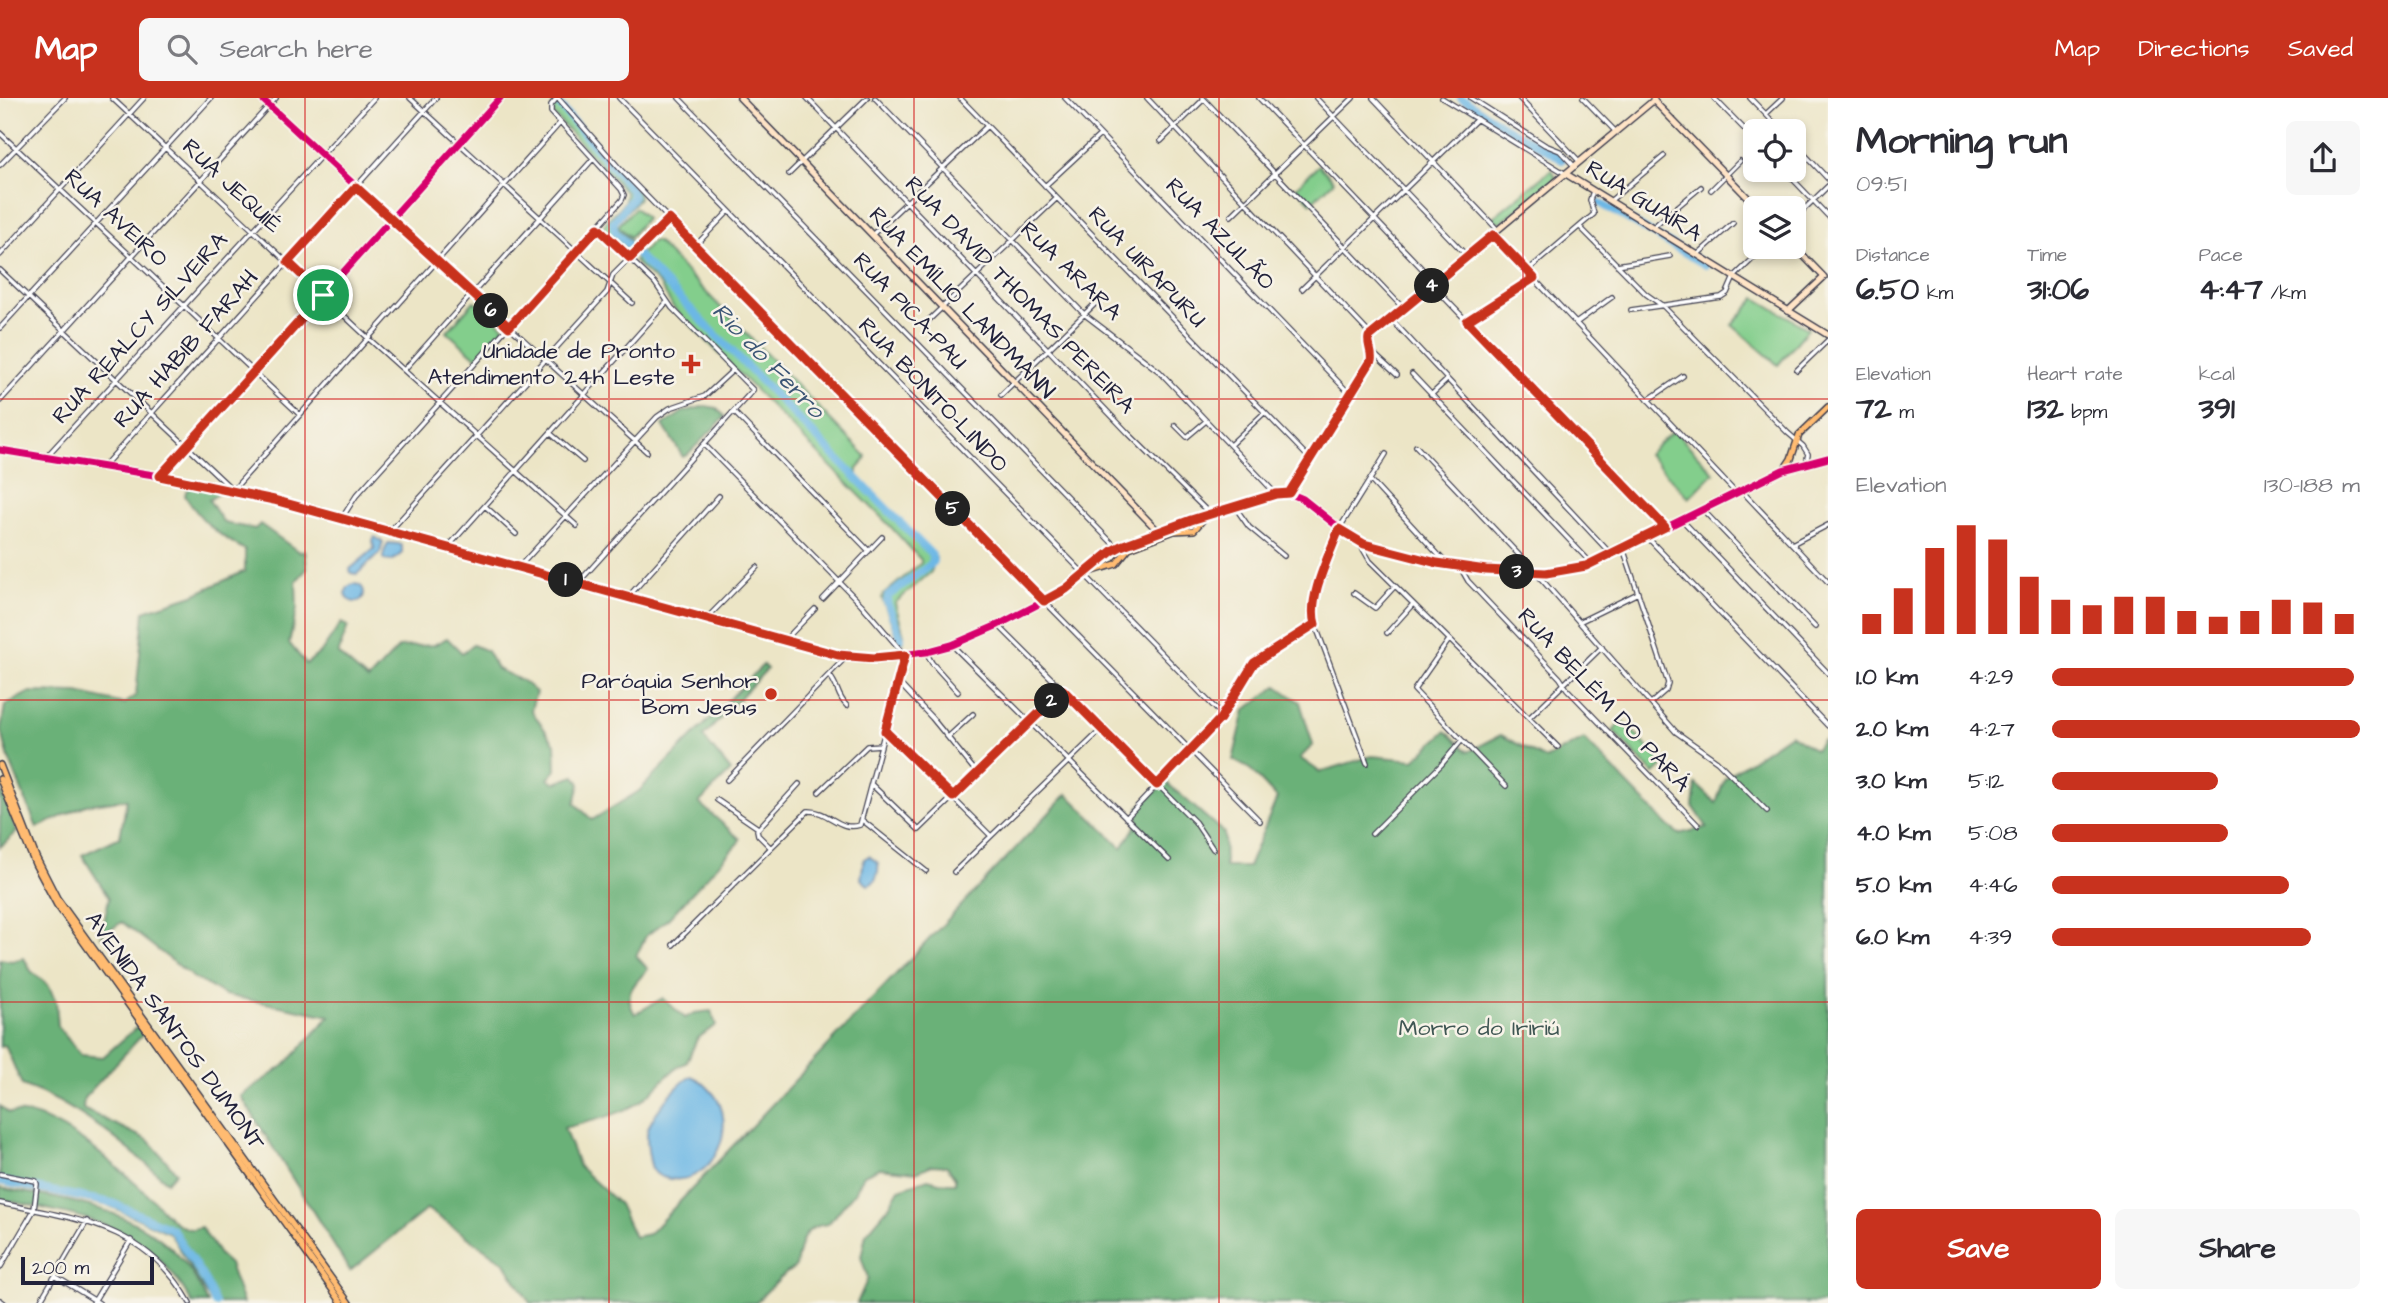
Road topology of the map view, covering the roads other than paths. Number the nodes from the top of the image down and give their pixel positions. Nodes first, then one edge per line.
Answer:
1 (65, 98) edge
2 (112, 98) edge
3 (144, 98) edge
4 (211, 98) edge
5 (261, 98) edge
6 (276, 98) edge
7 (374, 98) edge
8 (410, 98) edge
9 (436, 98) edge
10 (500, 98) edge
11 (557, 98) edge
12 (619, 98) edge
13 (679, 98) edge
14 (740, 98) edge
15 (807, 98) edge
16 (867, 98) edge
17 (875, 98) edge
18 (960, 98) edge
19 (1065, 98) edge
20 (1147, 98) edge
21 (1204, 98) edge
22 (1259, 98) edge
23 (1316, 98) edge
24 (1353, 98) edge
25 (1373, 98) edge
26 (1442, 98) edge
27 (1471, 98) edge
28 (1519, 98) edge
29 (1583, 98) edge
30 (1714, 98) edge
31 (1750, 98) edge
32 (1783, 98) edge
33 (1653, 99) edge
34 (269, 106) junction
35 (424, 111) junction
36 (129, 114) junction
37 (1766, 114) junction
38 (1334, 117) junction
39 (1771, 119) edge
40 (1477, 120) junction
41 (560, 123) junction
42 (987, 126) junction
43 (1175, 127) junction
44 (836, 128) junction
45 (1743, 128) edge
46 (1616, 132) junction
47 (0, 133) edge
48 (1100, 135) junction
49 (1161, 141) dead end
50 (459, 144) junction
51 (1304, 145) junction
52 (16, 148) junction
53 (165, 148) junction
54 (321, 156) junction
55 (1664, 156) dead end
56 (1806, 156) edge
57 (593, 159) junction
58 (1740, 161) dead end
59 (801, 162) junction
60 (1433, 162) junction
61 (1578, 164) junction
62 (0, 165) edge
63 (943, 168) junction
64 (789, 174) dead end
65 (1275, 174) junction
66 (1566, 174) junction
67 (1726, 175) junction
68 (1828, 179) edge
69 (200, 181) junction
70 (1796, 182) edge
71 (504, 186) junction
72 (1045, 186) junction
73 (1828, 186) edge
74 (356, 187) junction
75 (1701, 187) dead end
76 (60, 190) junction
77 (1404, 190) junction
78 (1710, 190) dead end
79 (1593, 191) junction
80 (1746, 196) edge
81 (1057, 198) junction
82 (1813, 200) junction
83 (1610, 201) junction
84 (906, 202) junction
85 (1246, 202) junction
86 (1806, 207) edge
87 (729, 211) junction
88 (1231, 216) dead end
89 (1828, 216) edge
90 (540, 218) junction
91 (391, 219) junction
92 (669, 219) junction
93 (1374, 219) junction
94 (96, 223) junction
95 (1733, 223) dead end
96 (1580, 227) junction
97 (1653, 227) junction
98 (598, 228) junction
99 (253, 230) junction
100 (1496, 233) junction
101 (872, 235) junction
102 (1013, 240) junction
103 (695, 246) junction
104 (1345, 247) junction
105 (576, 251) junction
106 (0, 255) edge
107 (633, 255) junction
108 (1697, 255) junction
109 (131, 257) junction
110 (1467, 257) junction
111 (1670, 257) dead end
112 (1806, 257) edge
113 (1753, 259) edge
114 (288, 262) junction
115 (437, 262) junction
116 (1617, 265) junction
117 (0, 270) edge
118 (1527, 271) junction
119 (976, 275) junction
120 (1826, 275) edge
121 (1316, 276) junction
122 (1734, 277) junction
123 (1534, 278) junction
124 (610, 282) junction
125 (1434, 284) junction
126 (1302, 289) dead end
127 (472, 294) junction
128 (323, 295) junction
129 (1612, 296) dead end
130 (28, 297) junction
131 (1100, 299) dead end
132 (667, 302) junction
133 (632, 303) dead end
134 (184, 306) junction
135 (1662, 306) junction
136 (943, 308) junction
137 (1404, 309) junction
138 (1631, 310) dead end
139 (1788, 311) junction
140 (1084, 314) junction
141 (1391, 319) junction
142 (929, 320) dead end
143 (1467, 321) junction
144 (1576, 323) junction
145 (509, 327) junction
146 (0, 328) edge
147 (64, 331) junction
148 (1371, 335) junction
149 (368, 338) junction
150 (1828, 338) edge
151 (219, 339) junction
152 (1048, 349) junction
153 (1372, 352) junction
154 (545, 360) junction
155 (404, 370) junction
156 (733, 370) junction
157 (1797, 370) dead end
158 (254, 372) junction
159 (1412, 374) dead end
160 (1397, 375) dead end
161 (1683, 376) dead end
162 (1448, 379) junction
163 (116, 380) junction
164 (1014, 382) junction
165 (1350, 394) junction
166 (584, 395) junction
167 (1001, 395) dead end
168 (1431, 395) junction
169 (1648, 400) junction
170 (0, 401) edge
171 (440, 402) junction
172 (1828, 407) edge
173 (733, 412) junction
174 (1264, 412) junction
175 (152, 413) junction
176 (300, 415) junction
177 (1206, 421) junction
178 (1175, 425) dead end
179 (550, 433) junction
180 (477, 436) junction
181 (1796, 440) junction
182 (634, 441) junction
183 (704, 444) junction
184 (1230, 445) junction
185 (187, 446) junction
186 (1416, 446) dead end
187 (0, 450) edge
188 (1794, 451) junction
189 (647, 452) dead end
190 (1387, 454) dead end
191 (46, 457) junction
192 (1828, 458) edge
193 (1310, 459) junction
194 (583, 461) dead end
195 (1806, 463) junction
196 (103, 467) junction
197 (1783, 470) junction
198 (516, 471) junction
199 (160, 476) junction
200 (1370, 480) junction
201 (233, 490) junction
202 (1738, 491) junction
203 (1289, 493) junction
204 (1276, 494) junction
205 (719, 496) dead end
206 (485, 506) junction
207 (1235, 507) junction
208 (1702, 509) junction
209 (1208, 515) junction
210 (565, 516) junction
211 (342, 519) junction
212 (1681, 519) junction
213 (1191, 520) junction
214 (1828, 525) edge
215 (577, 526) dead end
216 (1665, 527) junction
217 (1196, 528) junction
218 (1339, 529) junction
219 (390, 531) junction
220 (1159, 532) junction
221 (516, 534) dead end
222 (1647, 536) junction
223 (883, 537) dead end
224 (1359, 541) junction
225 (1792, 544) junction
226 (448, 547) junction
227 (1117, 548) junction
228 (1623, 548) junction
229 (869, 551) junction
230 (1611, 554) junction
231 (1106, 555) junction
232 (1284, 556) dead end
233 (1592, 564) junction
234 (1114, 565) junction
235 (1448, 565) junction
236 (519, 567) junction
237 (757, 567) dead end
238 (1460, 567) junction
239 (1536, 573) junction
240 (1084, 575) junction
241 (839, 582) junction
242 (1828, 582) edge
243 (578, 583) junction
244 (1395, 586) junction
245 (1354, 593) dead end
246 (1639, 593) junction
247 (628, 597) junction
248 (823, 599) dead end
249 (1044, 601) junction
250 (1413, 604) junction
251 (815, 609) dead end
252 (707, 618) junction
253 (1579, 622) junction
254 (1315, 624) junction
255 (998, 625) junction
256 (1815, 627) dead end
257 (1387, 632) dead end
258 (785, 639) junction
259 (1449, 640) junction
260 (952, 645) junction
261 (1602, 647) junction
262 (926, 652) junction
263 (905, 655) junction
264 (847, 656) junction
265 (1828, 673) edge
266 (829, 675) junction
267 (898, 682) junction
268 (1564, 684) junction
269 (1063, 690) junction
270 (958, 692) dead end
271 (1651, 703) junction
272 (847, 706) dead end
273 (973, 714) dead end
274 (1222, 715) junction
275 (1529, 718) junction
276 (1030, 723) junction
277 (1828, 726) edge
278 (1102, 729) junction
279 (885, 731) junction
280 (948, 737) junction
281 (1462, 740) junction
282 (881, 745) junction
283 (1558, 747) dead end
284 (1190, 750) junction
285 (1069, 761) junction
286 (1367, 763) dead end
287 (0, 765) edge
288 (977, 774) junction
289 (0, 779) edge
290 (727, 780) dead end
291 (799, 784) dead end
292 (871, 784) junction
293 (1157, 785) junction
294 (1506, 786) dead end
295 (819, 792) dead end
296 (953, 797) junction
297 (717, 800) dead end
298 (1767, 811) dead end
299 (1126, 818) junction
300 (862, 820) junction
301 (1261, 821) dead end
302 (1698, 825) dead end
303 (758, 828) junction
304 (1372, 834) dead end
305 (991, 836) junction
306 (771, 848) junction
307 (1213, 849) dead end
308 (1169, 860) dead end
309 (926, 871) dead end
310 (954, 872) dead end
311 (673, 945) dead end
312 (0, 1174) edge
313 (0, 1203) edge
314 (34, 1210) junction
315 (87, 1221) junction
316 (131, 1240) junction
317 (0, 1268) edge
318 (55, 1276) junction
319 (96, 1302) edge
320 (39, 1303) edge
321 (190, 1303) edge
322 (342, 1303) edge
323 (349, 1303) edge

1 - 52 street
2 - 36 street, RUA JEQUIÉ
3 - 36 street
4 - 53 street
5 - 34 street
6 - 34 street
7 - 54 street, RUA REALCY SILVEIRA
8 - 35 street
9 - 35 street, RUA HABIB FARAH
10 - 50 street
11 - 41 street
11 - 92 street
12 - 87 street, RUA BONITO-LINDO
13 - 227 street, RUA PICA-PAU
14 - 59 street, RUA EMÍLIO LANDMANN
15 - 44 street, RUA DAVID THOMAS PEREIRA
16 - 44 street
17 - 63 street, RUA ARARA
18 - 42 street, RUA UIRAPURU
19 - 48 street, RUA AZULÃO
20 - 43 street
21 - 43 street
21 - 65 street
22 - 51 street
23 - 38 street
24 - 38 street
25 - 60 street
26 - 40 street, RUA GUAÍRA
27 - 61 street
28 - 61 street
29 - 46 street
30 - 45 street
31 - 37 street
32 - 37 street
33 - 46 street
33 - 67 street
34 - 54 street
34 - 69 street
35 - 50 street
35 - 74 street, RUA HABIB FARAH
36 - 53 street, RUA JEQUIÉ
36 - 76 street
37 - 39 street
38 - 51 street
38 - 77 street
40 - 60 street
40 - 66 street, RUA GUAÍRA
41 - 57 street
41 - 71 street
42 - 63 street
42 - 72 street, RUA UIRAPURU
43 - 49 street
43 - 85 street
44 - 59 street
44 - 84 street, RUA DAVID THOMAS PEREIRA
46 - 61 street
47 - 52 street, RUA AVEIRO
48 - 72 street
48 - 165 street, RUA AZULÃO
50 - 71 street
50 - 91 street
51 - 65 street
51 - 93 street
52 - 62 street
52 - 76 street, RUA AVEIRO
53 - 69 street, RUA JEQUIÉ
53 - 94 street
54 - 74 street
54 - 99 street, RUA REALCY SILVEIRA
55 - 83 street
56 - 68 street
57 - 90 street
57 - 98 street
58 - 67 street
59 - 64 street
59 - 101 street, RUA EMÍLIO LANDMANN
60 - 77 street
60 - 100 street
61 - 66 street
63 - 84 street
63 - 102 street, RUA ARARA
65 - 85 street
65 - 104 street
66 - 79 street, RUA GUAÍRA
66 - 100 street
67 - 78 street
67 - 80 street
69 - 99 street, RUA JEQUIÉ
69 - 109 street
70 - 82 street
71 - 90 street
71 - 115 street
72 - 81 street, RUA UIRAPURU
73 - 82 street
74 - 91 street
74 - 114 street, RUA HABIB FARAH
75 - 97 street
76 - 94 street, RUA AVEIRO
76 - 106 street
77 - 93 street
77 - 110 street
79 - 83 street, RUA GUAÍRA
79 - 96 street
81 - 102 street
81 - 174 street, RUA UIRAPURU
82 - 86 street
82 - 89 street
83 - 97 street, RUA GUAÍRA
84 - 101 street
84 - 119 street, RUA DAVID THOMAS PEREIRA
85 - 88 street
85 - 121 street
87 - 103 street
87 - 240 street, RUA BONITO-LINDO
90 - 105 street
90 - 127 street
91 - 115 street
91 - 128 street
92 - 103 street
92 - 107 street
93 - 104 street
93 - 125 street
94 - 109 street, RUA AVEIRO
94 - 130 street
95 - 108 street
96 - 116 street
96 - 118 street
97 - 108 street, RUA GUAÍRA
98 - 105 street
98 - 107 street
99 - 114 street, RUA JEQUIÉ
99 - 134 street, RUA REALCY SILVEIRA
100 - 110 street
100 - 118 street
101 - 136 street, RUA EMÍLIO LANDMANN
102 - 119 street
102 - 140 street, RUA ARARA
103 - 249 street
104 - 121 street
104 - 137 street
105 - 124 street
105 - 145 street
107 - 124 street
107 - 132 street
108 - 122 street, RUA GUAÍRA
109 - 134 street, RUA AVEIRO
109 - 147 street
110 - 125 street
111 - 116 street
112 - 120 street
113 - 122 street
114 - 128 street, RUA JEQUIÉ
114 - 151 street, RUA HABIB FARAH
115 - 127 street
115 - 149 street
116 - 135 street
117 - 130 street
118 - 123 street
119 - 136 street
119 - 152 street, RUA DAVID THOMAS PEREIRA
120 - 139 street
121 - 126 street
121 - 148 street
122 - 135 street
122 - 139 street, RUA GUAÍRA
123 - 143 street
123 - 144 street
124 - 133 street
124 - 154 street
125 - 137 street
125 - 143 street
127 - 145 street
127 - 155 street
128 - 149 street, RUA JEQUIÉ
128 - 158 street
129 - 144 street
130 - 146 street
130 - 147 street
131 - 140 street
132 - 156 street
132 - 166 street
134 - 151 street, RUA AVEIRO
134 - 163 street, RUA REALCY SILVEIRA
135 - 138 street
135 - 181 street
136 - 142 street
136 - 164 street, RUA EMÍLIO LANDMANN
137 - 141 street
139 - 150 street, RUA GUAÍRA
140 - 152 street
140 - 177 street, RUA ARARA
141 - 148 street
141 - 162 street
143 - 216 street
144 - 169 street
145 - 154 street
145 - 171 street
147 - 163 street
147 - 170 street
148 - 153 street
149 - 155 street, RUA JEQUIÉ
149 - 176 street
150 - 157 street
151 - 158 street, RUA AVEIRO
151 - 175 street, RUA HABIB FARAH
152 - 164 street
152 - 209 street, RUA DAVID THOMAS PEREIRA
153 - 160 street
153 - 165 street
154 - 166 street
154 - 180 street
155 - 171 street, RUA JEQUIÉ
156 - 173 street
156 - 182 street
158 - 176 street, RUA AVEIRO
158 - 185 street
159 - 168 street
161 - 169 street
162 - 168 street
162 - 230 street
163 - 175 street
163 - 191 street, RUA REALCY SILVEIRA
164 - 167 street
164 - 220 street, RUA EMÍLIO LANDMANN
165 - 193 street
166 - 179 street
166 - 182 street
168 - 233 street
169 - 202 street
171 - 180 street, RUA JEQUIÉ
171 - 211 street
172 - 181 main road
173 - 183 street
173 - 229 street
174 - 184 street
174 - 193 street, RUA UIRAPURU
175 - 185 street
175 - 196 street, RUA HABIB FARAH
176 - 201 street
177 - 178 street
177 - 184 street, RUA ARARA
179 - 194 street
179 - 198 street
180 - 198 street, RUA JEQUIÉ
180 - 219 street
181 - 188 main road
181 - 195 street
182 - 189 street
182 - 210 street
183 - 241 street
183 - 243 street
184 - 204 street, RUA ARARA
185 - 199 street
185 - 201 street
186 - 239 street
187 - 191 main road
188 - 195 main road
188 - 197 main road
190 - 200 street
191 - 196 main road
192 - 195 main road
193 - 203 street
195 - 197 main road
196 - 199 main road
197 - 202 main road
198 - 206 street
198 - 210 street, RUA JEQUIÉ
199 - 201 main road
200 - 218 street
200 - 235 street
201 - 211 main road
202 - 208 main road
202 - 225 street
203 - 204 main road
203 - 218 main road
204 - 207 main road
205 - 247 street
206 - 221 street
206 - 226 street
207 - 209 main road
207 - 232 street
208 - 212 main road
208 - 256 street
209 - 213 main road
209 - 217 main road
210 - 215 street, RUA JEQUIÉ
210 - 236 street
211 - 219 main road
212 - 216 main road
212 - 265 street
213 - 217 main road
213 - 220 main road
214 - 225 street
216 - 222 main road
217 - 234 main road
218 - 224 main road
218 - 254 street
219 - 226 main road
220 - 227 main road
222 - 228 main road
222 - 277 street
223 - 229 street
224 - 235 main road
224 - 244 street
225 - 242 street
226 - 236 main road
227 - 231 main road
228 - 230 main road
228 - 246 street
229 - 241 street
230 - 233 main road
231 - 234 main road
231 - 240 main road
233 - 239 main road
234 - 240 main road
235 - 238 main road
236 - 243 main road
237 - 252 street
238 - 239 main road
238 - 268 street, RUA BELÉM DO PARÁ
239 - 253 street
240 - 249 main road
240 - 274 street, RUA BONITO-LINDO
241 - 248 street
241 - 263 street
243 - 247 main road
244 - 245 street
244 - 250 street
246 - 253 street
246 - 271 street
247 - 252 main road
249 - 255 main road
249 - 284 street
250 - 257 street
250 - 259 street
251 - 258 street
252 - 258 main road
253 - 261 street
254 - 274 street
254 - 286 street
255 - 260 main road
255 - 269 street
258 - 264 main road
259 - 275 street
259 - 281 street
260 - 262 main road
260 - 276 street
261 - 268 street
261 - 271 street
262 - 263 main road
262 - 270 street
263 - 264 main road
263 - 267 street
264 - 266 street
266 - 272 street
266 - 290 street
267 - 279 street
267 - 280 street
268 - 275 street
268 - 302 street, RUA BELÉM DO PARÁ
269 - 276 street
269 - 278 street
271 - 298 street
273 - 280 street
274 - 284 street
275 - 283 street
276 - 285 street
276 - 288 street
278 - 285 street
278 - 293 street
279 - 282 street
279 - 296 street
280 - 288 street
281 - 294 street
281 - 304 street
282 - 292 street
282 - 295 street
284 - 293 street
284 - 301 street
285 - 299 street
285 - 305 street
287 - 323 main road, AVENIDA SANTOS DUMONT
288 - 296 street
289 - 322 main road, AVENIDA SANTOS DUMONT
291 - 303 street
292 - 296 street
292 - 300 street
293 - 299 street
293 - 307 street
296 - 305 street
297 - 303 street
299 - 308 street
300 - 306 street
300 - 309 street
303 - 306 street
305 - 310 street
306 - 311 street
312 - 314 street
313 - 314 street
314 - 315 street
314 - 317 street
315 - 316 street
315 - 318 street
316 - 319 street
316 - 321 street
318 - 319 street
318 - 320 street

